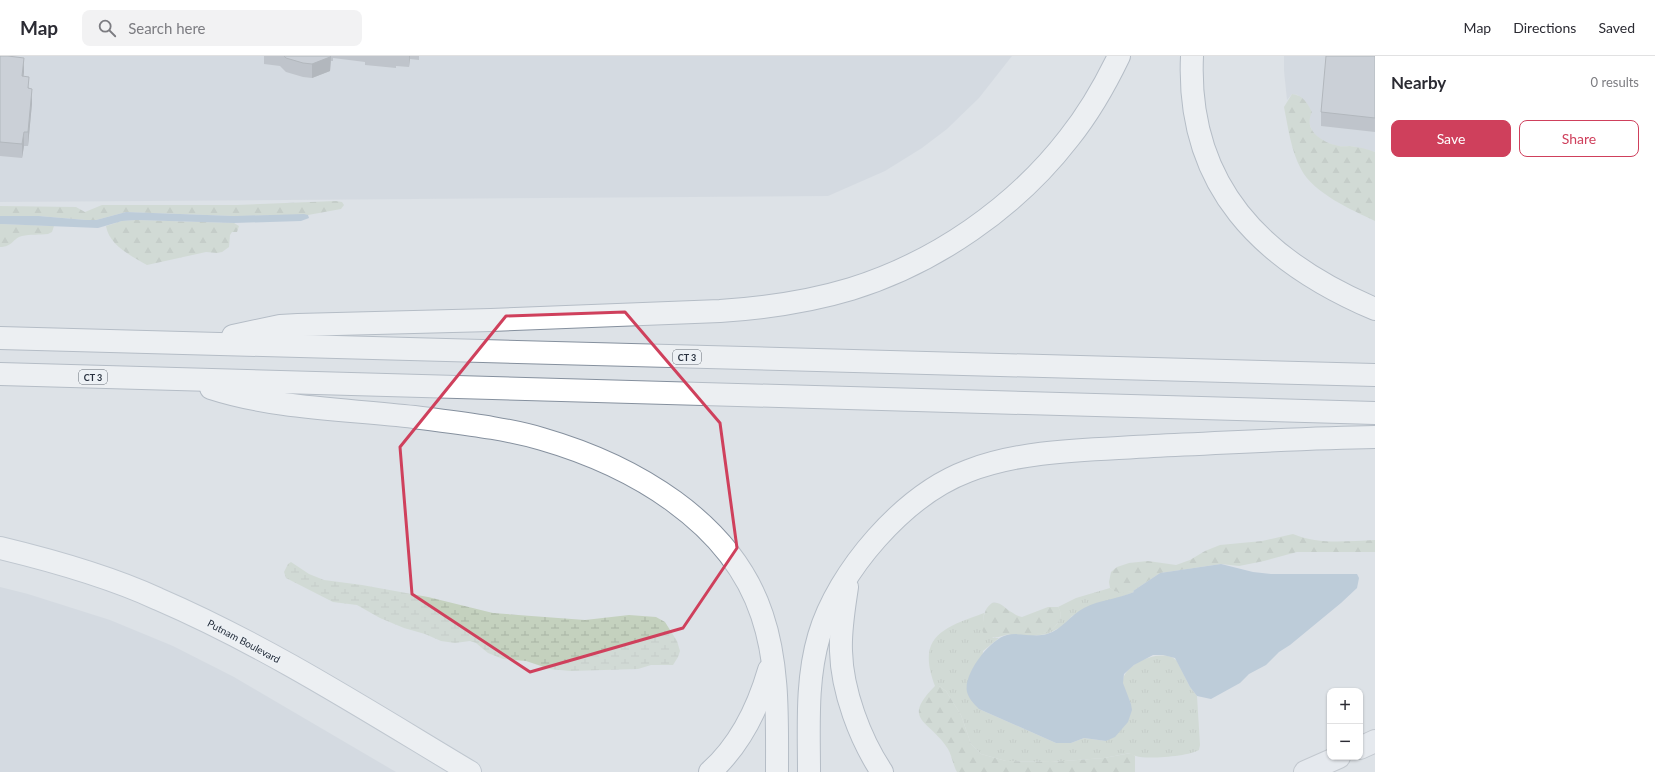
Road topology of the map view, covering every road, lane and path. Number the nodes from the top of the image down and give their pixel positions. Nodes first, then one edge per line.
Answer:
1 (1119, 56) edge
2 (1192, 56) edge
3 (1375, 309) edge
4 (0, 338) edge
5 (208, 343) junction
6 (0, 374) edge
7 (1375, 375) edge
8 (187, 380) junction
9 (1375, 413) edge
10 (1375, 437) edge
11 (0, 548) edge
12 (850, 572) junction
13 (772, 661) junction
14 (1375, 742) edge
15 (1363, 747) edge
16 (1332, 760) edge
17 (470, 772) edge
18 (710, 772) edge
19 (777, 772) edge
20 (809, 772) edge
21 (882, 772) edge
22 (1305, 772) edge

1 - 5 main road
2 - 3 main road
4 - 5 main road, CT 3
5 - 7 main road, CT 3
6 - 8 main road, CT 3
8 - 9 main road, CT 3
8 - 13 main road
10 - 12 main road
11 - 17 main road, Putnam Boulevard
12 - 20 main road
12 - 21 main road
13 - 18 main road
13 - 19 main road
14 - 15 street
16 - 22 street

